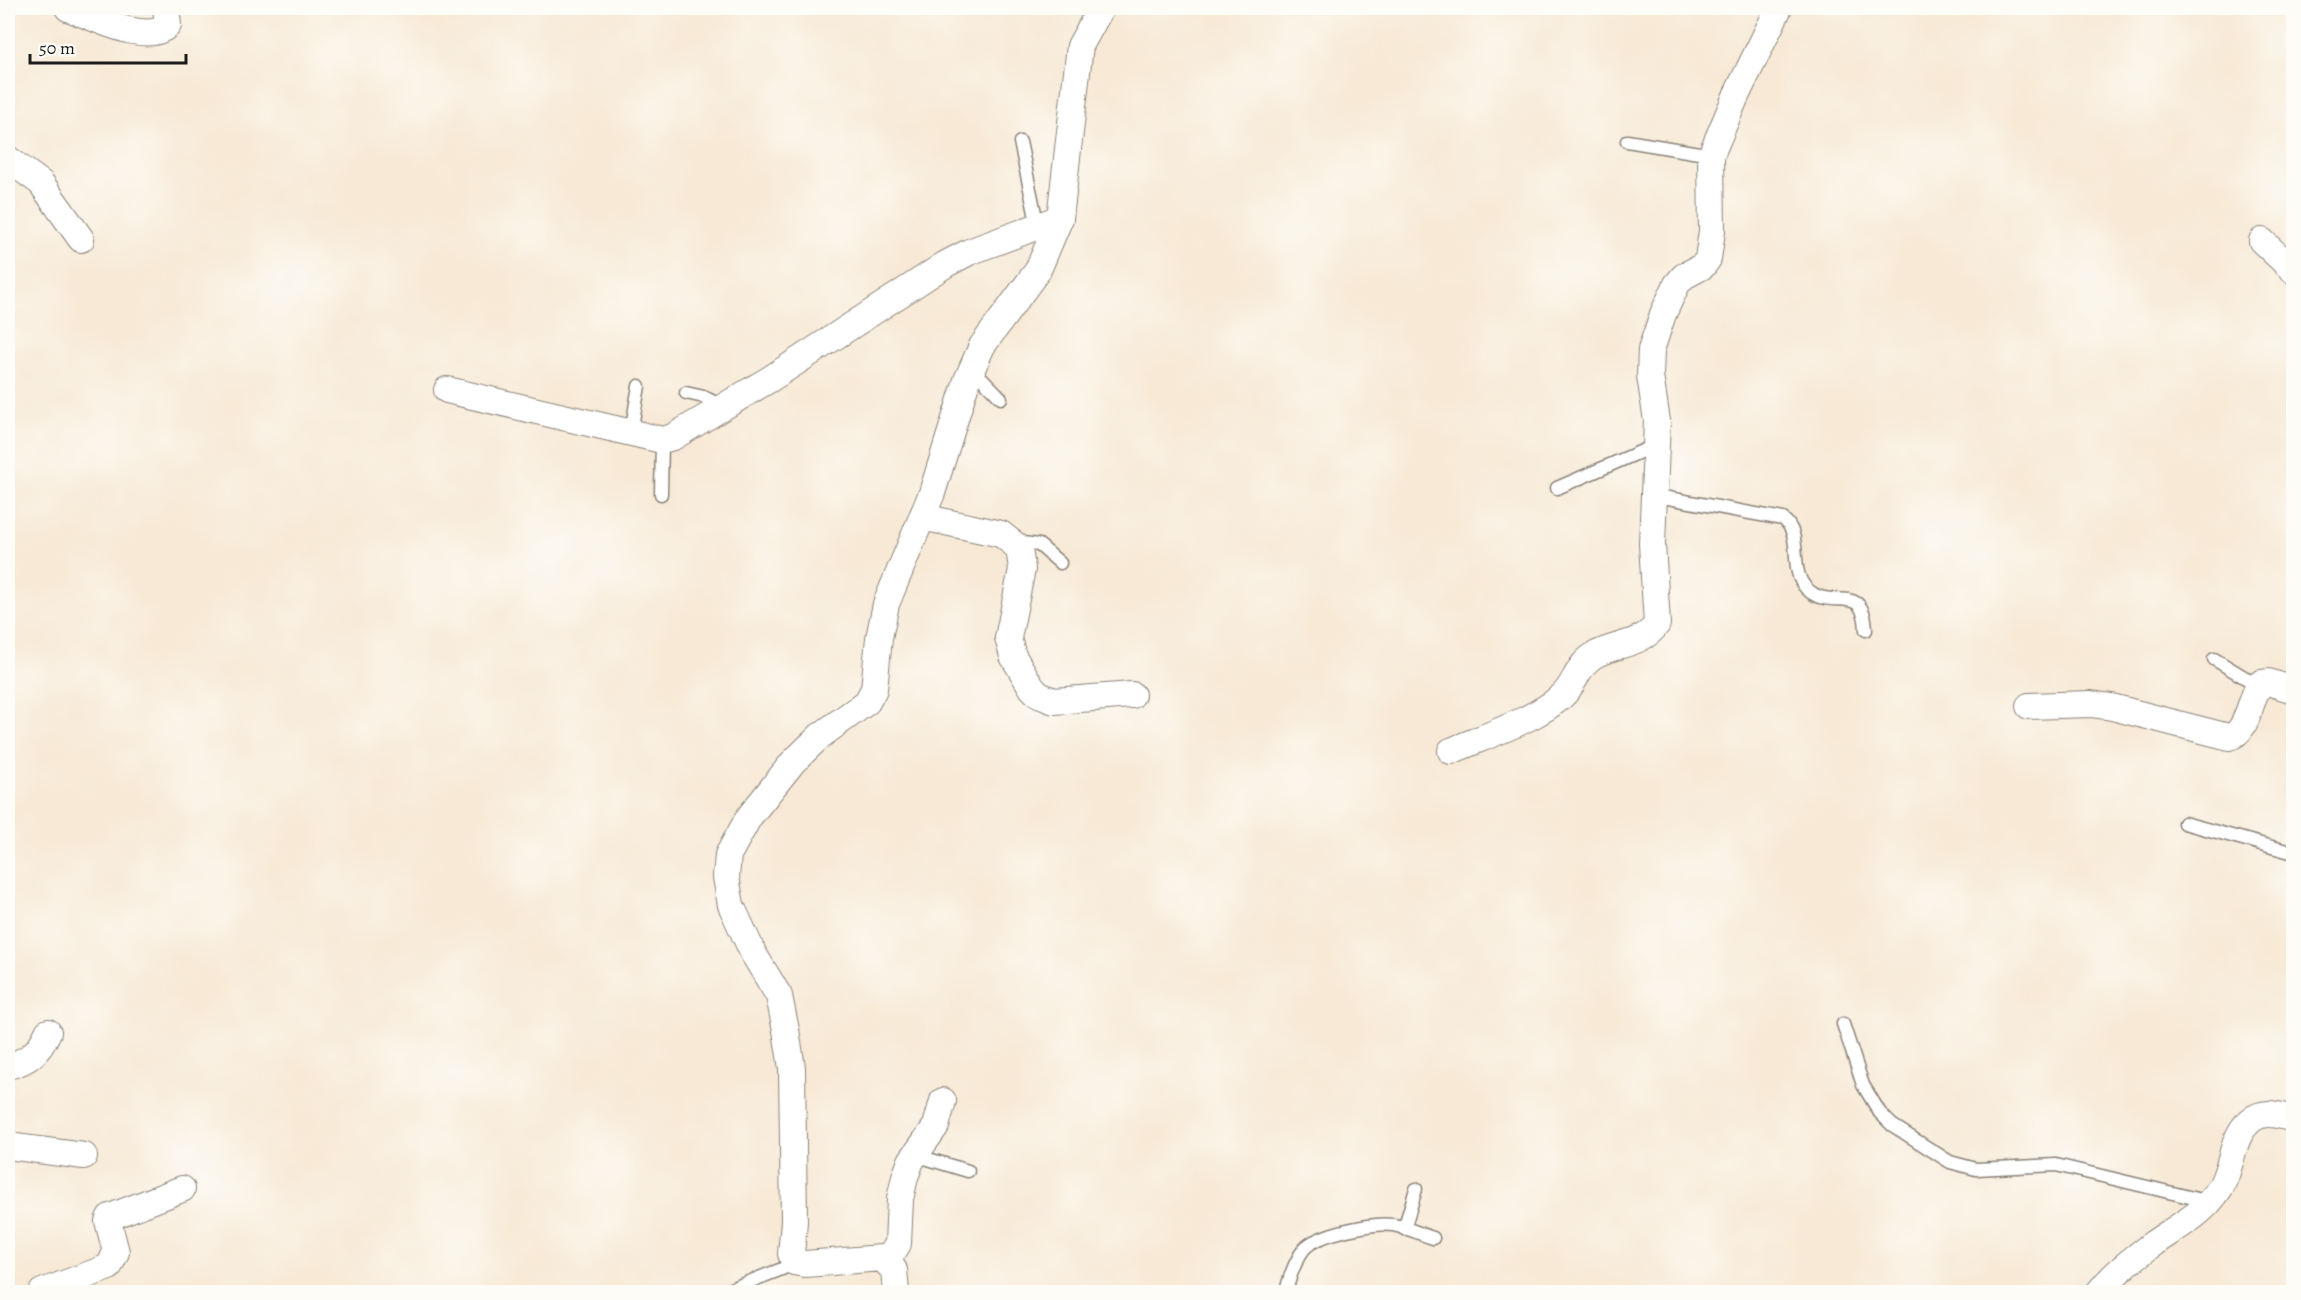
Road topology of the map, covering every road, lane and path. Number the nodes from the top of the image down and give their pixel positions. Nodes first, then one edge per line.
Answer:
1 (68, 8) edge
2 (166, 8) edge
3 (1101, 8) edge
4 (1779, 8) edge
5 (1627, 141) dead end
6 (1020, 142) dead end
7 (1711, 155) junction
8 (8, 159) edge
9 (1049, 223) junction
10 (81, 239) dead end
11 (2262, 242) dead end
12 (2294, 271) edge
13 (972, 368) junction
14 (639, 386) dead end
15 (447, 390) dead end
16 (686, 393) dead end
17 (1001, 399) dead end
18 (723, 407) junction
19 (631, 432) junction
20 (662, 440) junction
21 (1656, 445) junction
22 (1557, 488) dead end
23 (661, 494) dead end
24 (1652, 495) junction
25 (922, 517) junction
26 (1015, 542) junction
27 (1060, 563) dead end
28 (1866, 630) dead end
29 (2214, 659) dead end
30 (2259, 686) junction
31 (2294, 690) edge
32 (1132, 695) dead end
33 (2029, 706) dead end
34 (1451, 751) dead end
35 (2184, 823) dead end
36 (2294, 853) edge
37 (1843, 1024) dead end
38 (48, 1032) dead end
39 (8, 1066) edge
40 (943, 1101) dead end
41 (2294, 1119) edge
42 (8, 1146) edge
43 (915, 1155) junction
44 (84, 1156) dead end
45 (968, 1171) dead end
46 (182, 1189) dead end
47 (1416, 1189) dead end
48 (2210, 1202) junction
49 (1404, 1229) junction
50 (1433, 1238) dead end
51 (887, 1261) junction
52 (794, 1262) junction
53 (42, 1293) edge
54 (723, 1293) edge
55 (896, 1293) edge
56 (1286, 1293) edge
57 (2099, 1293) edge

1 - 2 street
3 - 9 street
4 - 7 street
5 - 7 lane
6 - 9 lane
7 - 21 street
8 - 10 street
9 - 13 street
9 - 18 street
11 - 12 street
13 - 17 lane
13 - 25 street
14 - 19 lane
15 - 19 street
16 - 18 lane
18 - 20 street
19 - 20 street
20 - 23 lane
21 - 22 lane
21 - 24 street
24 - 28 lane
24 - 34 street
25 - 26 street
25 - 52 street
26 - 27 lane
26 - 32 street
29 - 30 lane
30 - 31 street
30 - 33 street
35 - 36 lane
37 - 48 lane
38 - 39 street
40 - 43 street
41 - 48 street
42 - 44 street
43 - 45 lane
43 - 51 street
46 - 53 street
47 - 49 lane
48 - 57 street
49 - 50 lane
49 - 56 lane
51 - 52 street
51 - 55 street
52 - 54 lane

